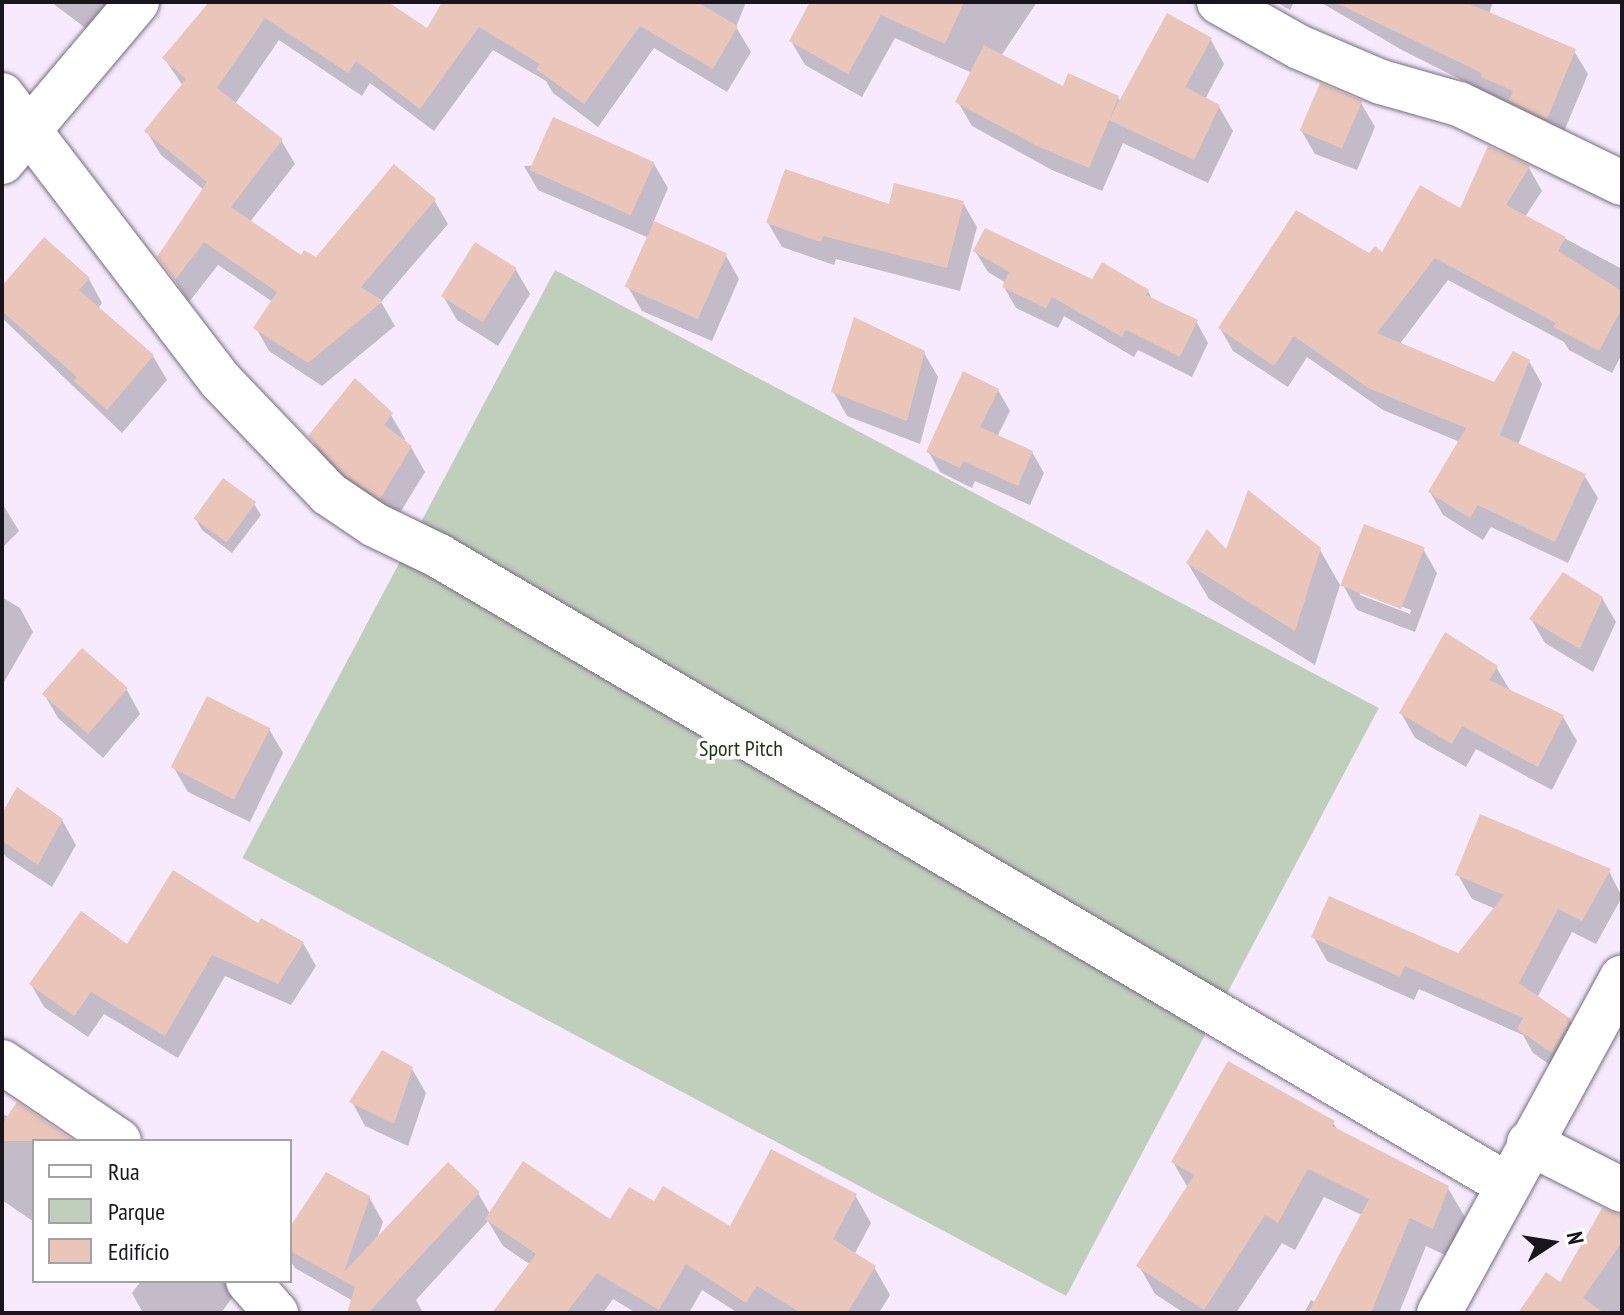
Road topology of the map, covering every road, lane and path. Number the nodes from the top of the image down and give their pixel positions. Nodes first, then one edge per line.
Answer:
1 (137, 2) edge
2 (1219, 2) edge
3 (16, 111) edge
4 (2, 162) edge
5 (1622, 183) edge
6 (1622, 978) edge
7 (2, 1062) edge
8 (116, 1139) edge
9 (1529, 1143) junction
10 (1506, 1184) junction
11 (1622, 1190) edge
12 (250, 1283) edge
13 (276, 1313) edge
14 (1439, 1313) edge

1 - 3 street
2 - 5 street
3 - 4 street
3 - 10 street
6 - 9 street
7 - 8 street
9 - 10 street
9 - 11 street
10 - 14 street
12 - 13 street

